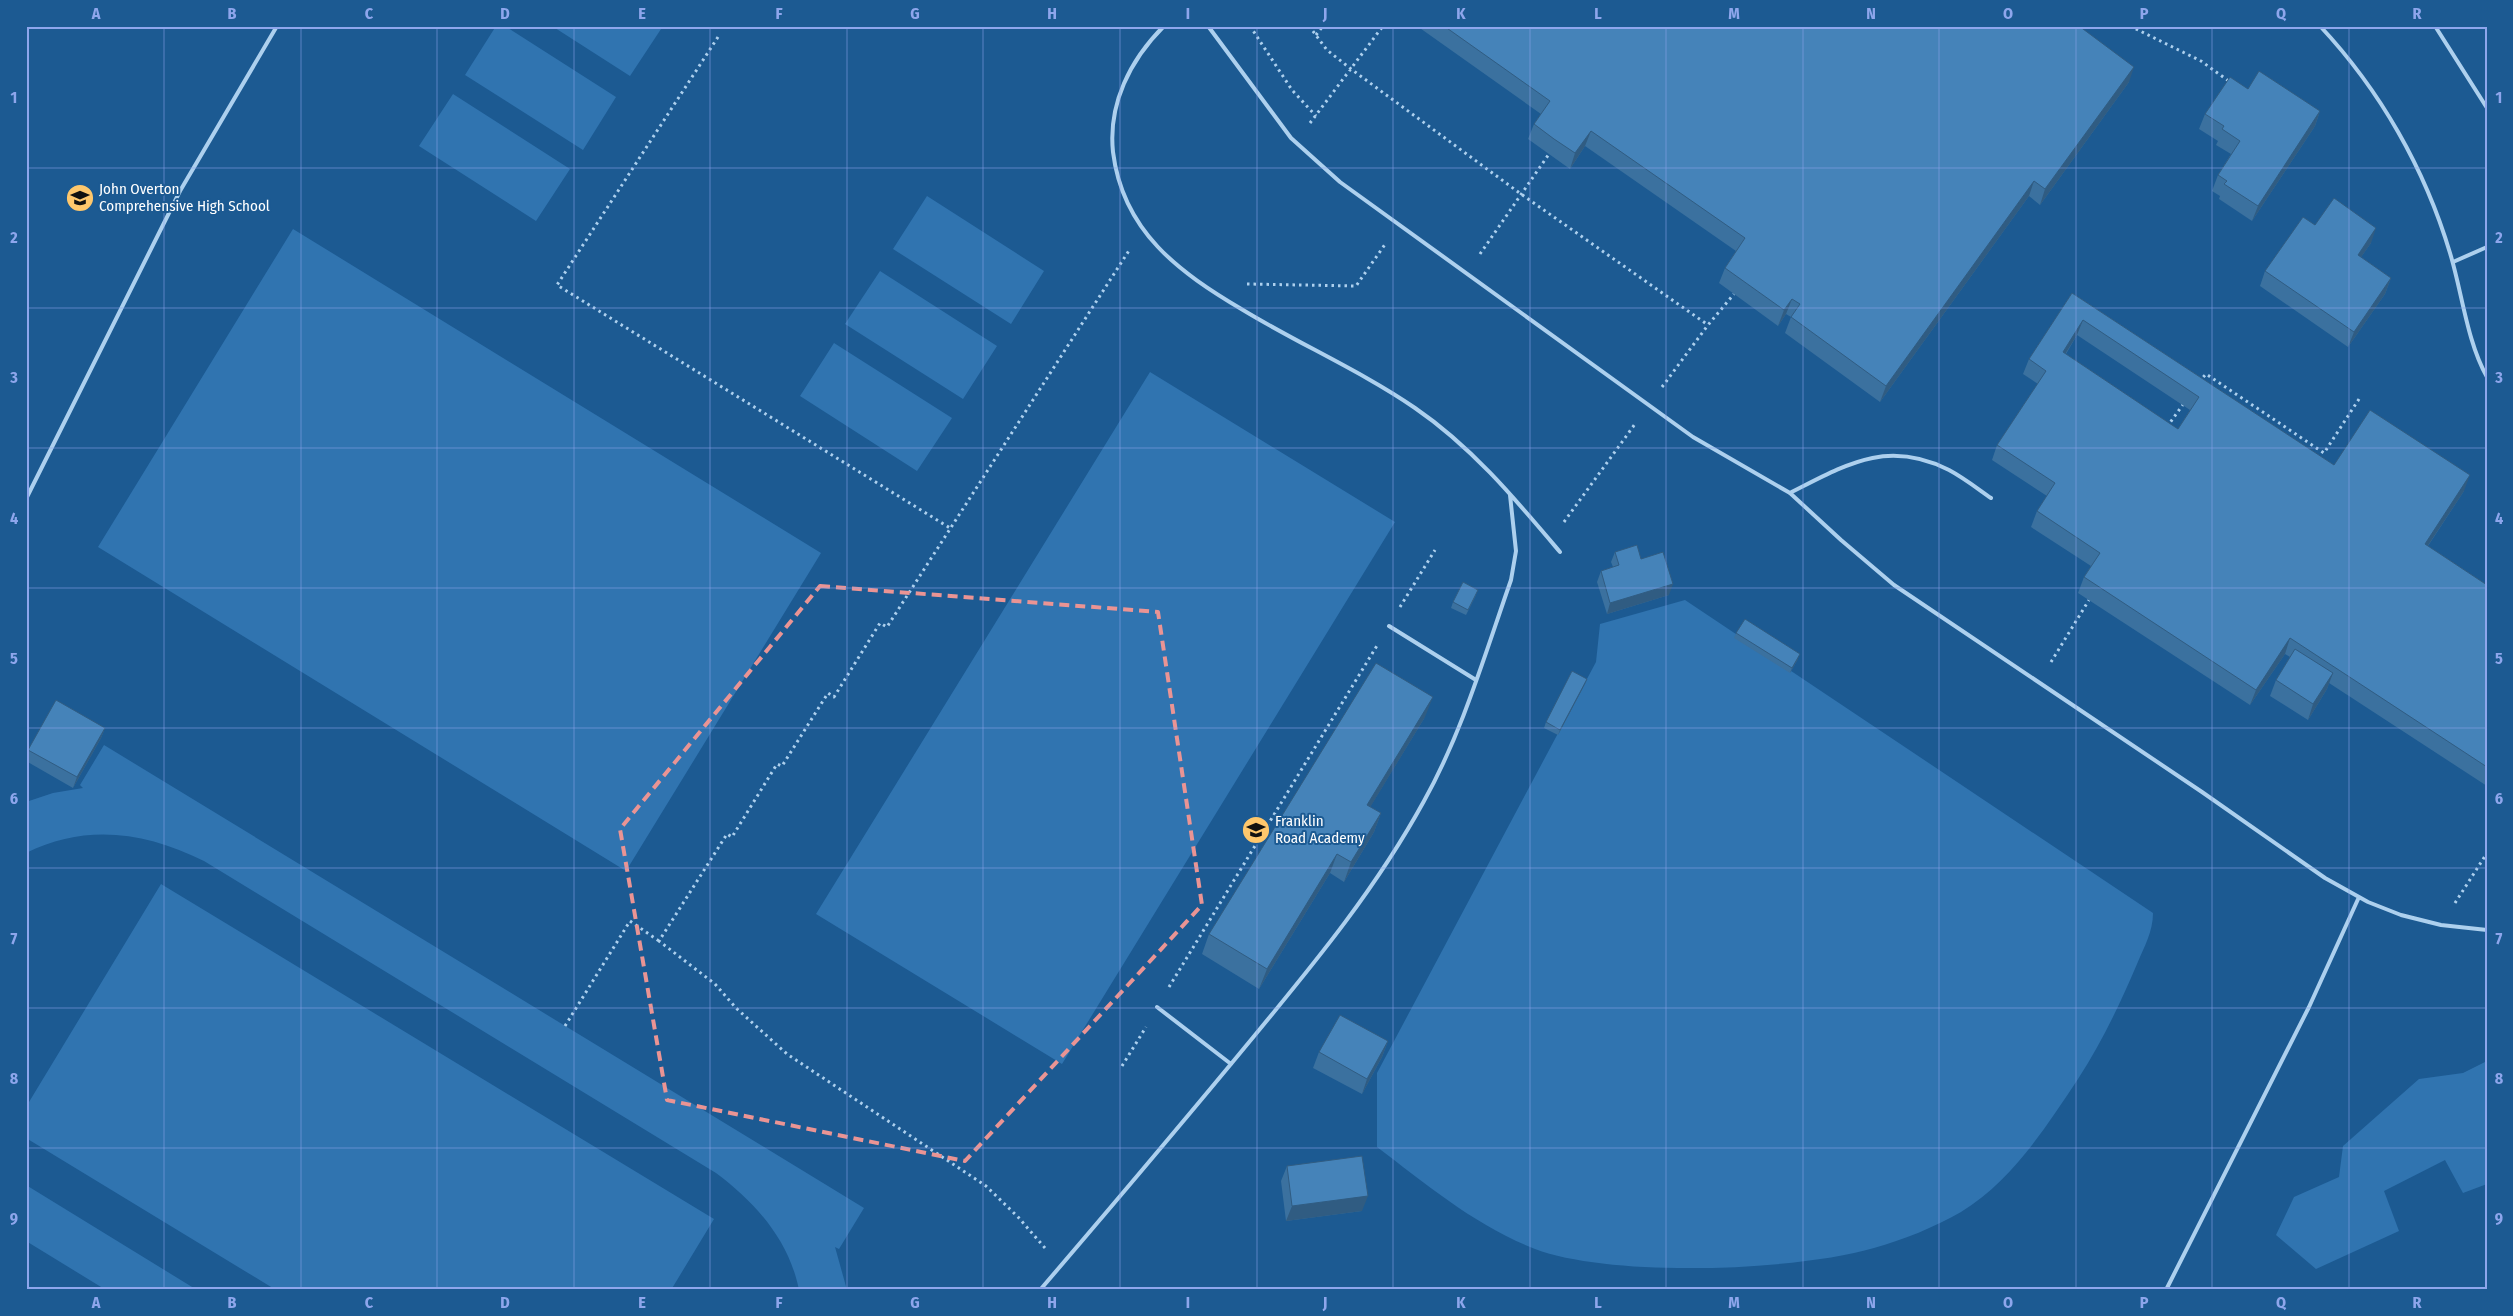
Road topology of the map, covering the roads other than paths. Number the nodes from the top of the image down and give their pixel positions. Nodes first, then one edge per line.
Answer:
1 (277, 26) edge
2 (1164, 26) edge
3 (1208, 26) edge
4 (2320, 26) edge
5 (2436, 26) edge
6 (2487, 108) edge
7 (2487, 247) edge
8 (2453, 262) junction
9 (2487, 377) edge
10 (1790, 493) junction
11 (1510, 495) junction
12 (1991, 498) dead end
13 (26, 499) edge
14 (1560, 552) dead end
15 (1389, 626) road end
16 (1476, 680) junction
17 (2359, 897) junction
18 (2487, 930) edge
19 (1158, 1007) road end
20 (1231, 1064) junction
21 (1040, 1290) edge
22 (2166, 1290) edge

1 - 13 lane
2 - 11 lane
3 - 10 lane
4 - 8 lane
5 - 6 lane
7 - 8 lane
8 - 9 lane
10 - 12 lane
10 - 17 lane
11 - 14 lane
11 - 16 lane
15 - 16 lane
16 - 20 lane
17 - 18 lane
17 - 22 lane
19 - 20 lane
20 - 21 lane

